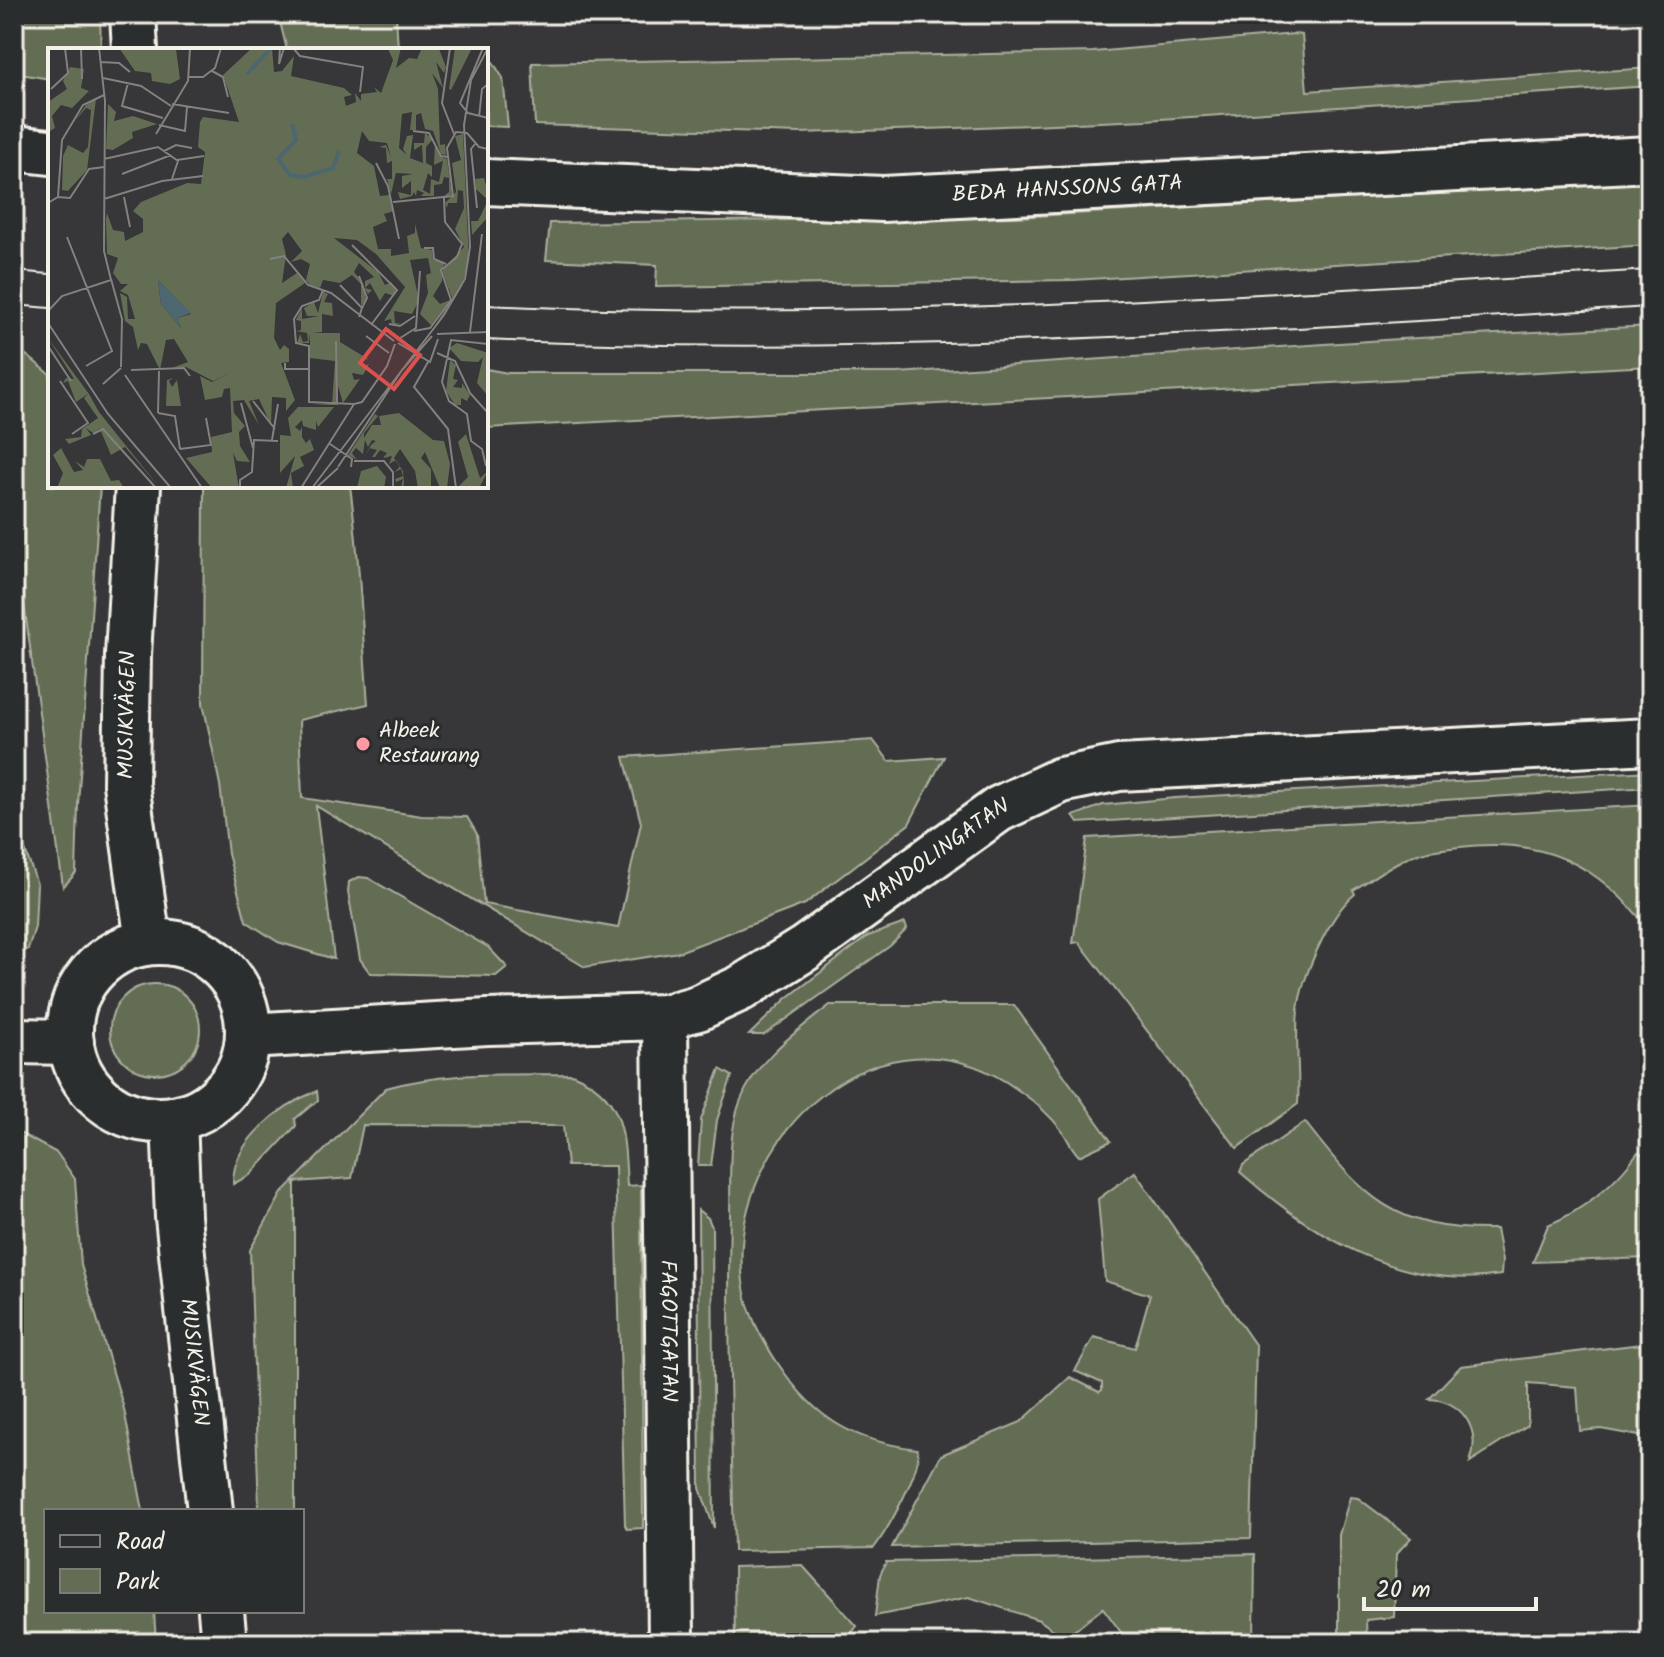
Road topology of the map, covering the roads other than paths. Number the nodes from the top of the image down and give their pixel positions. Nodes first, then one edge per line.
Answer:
1 (133, 14) edge
2 (135, 48) edge
3 (1650, 159) edge
4 (488, 182) edge
5 (138, 488) edge
6 (1650, 741) edge
7 (148, 942) junction
8 (665, 1017) junction
9 (248, 1036) junction
10 (14, 1041) edge
11 (71, 1042) junction
12 (174, 1119) junction
13 (210, 1509) edge
14 (221, 1613) edge
15 (224, 1643) edge
16 (671, 1643) edge

1 - 2 street
3 - 4 street, BEDA HANSSONS GATA
5 - 7 street, MUSIKVÄGEN
6 - 8 street, MANDOLINGATAN
7 - 9 street
7 - 11 street
8 - 9 street, MANDOLINGATAN
8 - 16 street, FAGOTTGATAN
9 - 12 street
10 - 11 street
11 - 12 street
12 - 13 street, MUSIKVÄGEN
14 - 15 street

